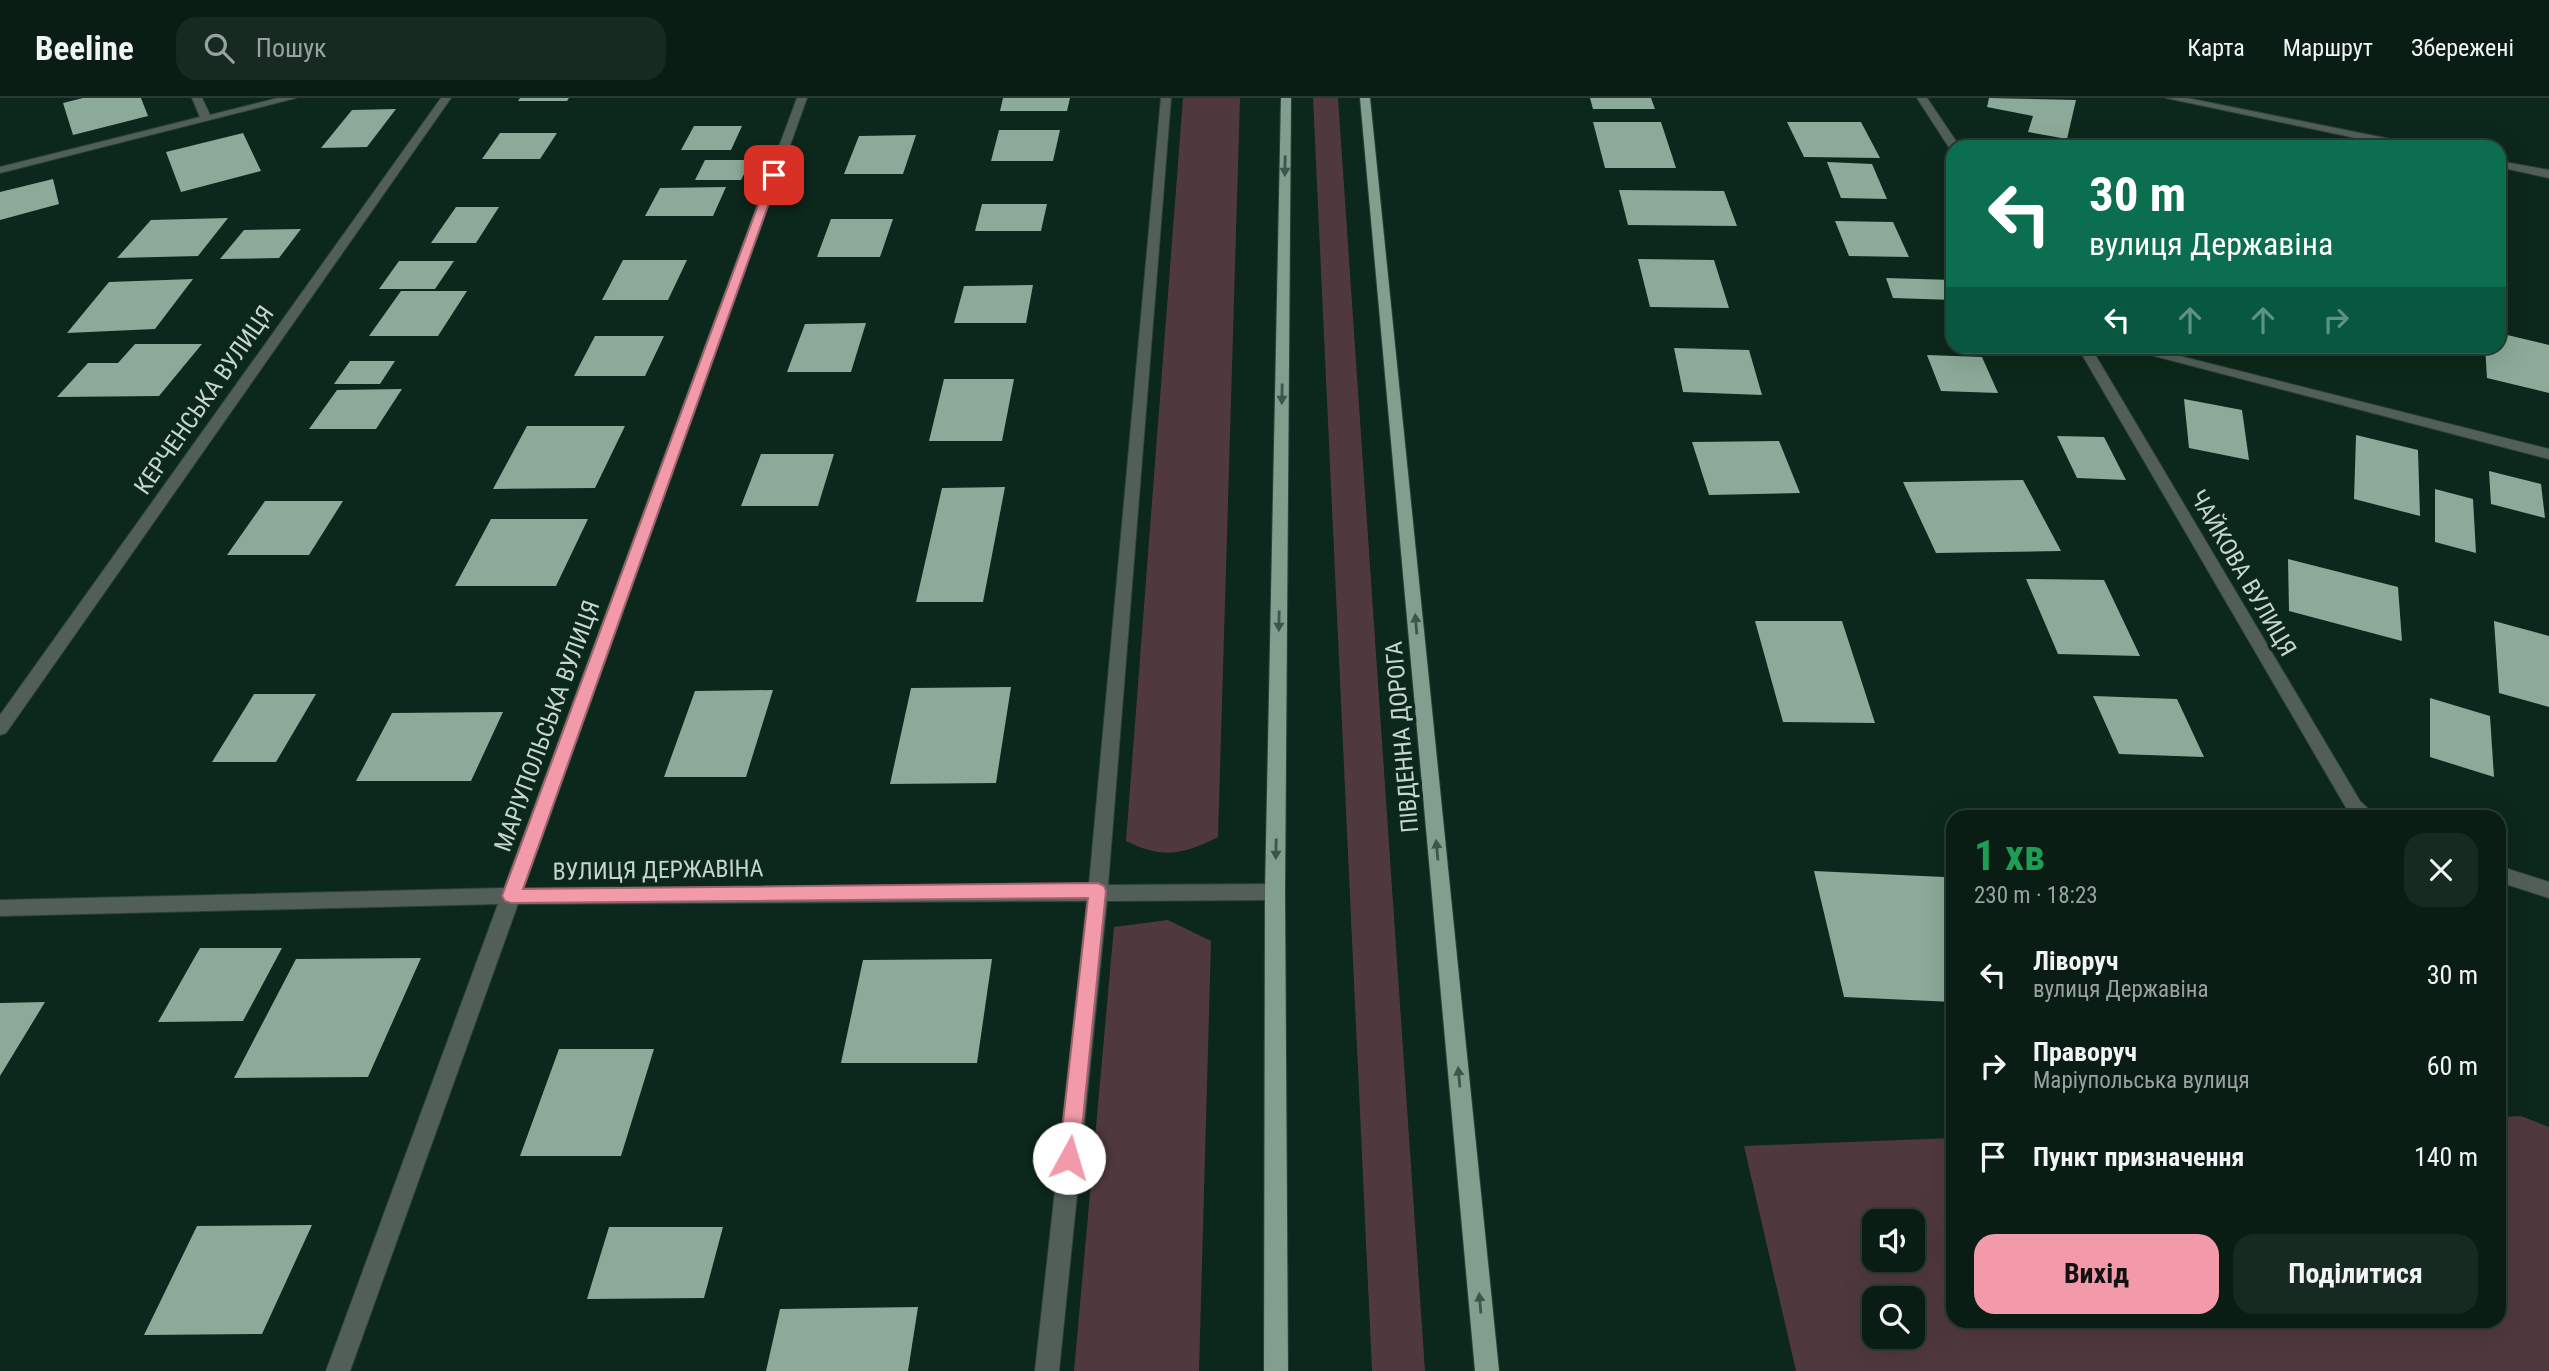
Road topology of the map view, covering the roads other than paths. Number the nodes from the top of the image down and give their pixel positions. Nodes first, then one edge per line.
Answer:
1 (197, 98) edge
2 (291, 98) edge
3 (446, 98) edge
4 (802, 98) edge
5 (1166, 98) edge
6 (1286, 98) edge
7 (1365, 98) edge
8 (1922, 98) edge
9 (2171, 98) edge
10 (206, 119) junction
11 (1949, 140) edge
12 (2380, 140) edge
13 (2506, 165) edge
14 (0, 170) edge
15 (2549, 174) edge
16 (2088, 354) edge
17 (2154, 354) edge
18 (2549, 454) edge
19 (0, 729) edge
20 (2359, 810) edge
21 (2506, 876) edge
22 (2549, 890) edge
23 (1098, 891) junction
24 (1275, 892) junction
25 (511, 896) junction
26 (0, 908) edge
27 (338, 1371) edge
28 (1047, 1371) edge
29 (1276, 1371) edge
30 (1487, 1371) edge

1 - 10 street
2 - 10 street
3 - 19 street, КЕРЧЕНСЬКА ВУЛИЦЯ
4 - 25 street, МАРІУПОЛЬСЬКА ВУЛИЦЯ
5 - 23 street
6 -> 24 main road
30 -> 7 main road, ПІВДЕННА ДОРОГА
8 - 11 street
9 - 12 street
10 - 14 street
13 - 15 street
16 - 20 street, ЧАЙКОВА ВУЛИЦЯ
17 - 18 street
21 - 22 street
23 - 24 street, ВУЛИЦЯ ДЕРЖАВІНА
23 - 25 street, ВУЛИЦЯ ДЕРЖАВІНА
23 - 28 street
24 - 29 main road
25 - 26 street, ВУЛИЦЯ ДЕРЖАВІНА
25 - 27 street, МАРІУПОЛЬСЬКА ВУЛИЦЯ

